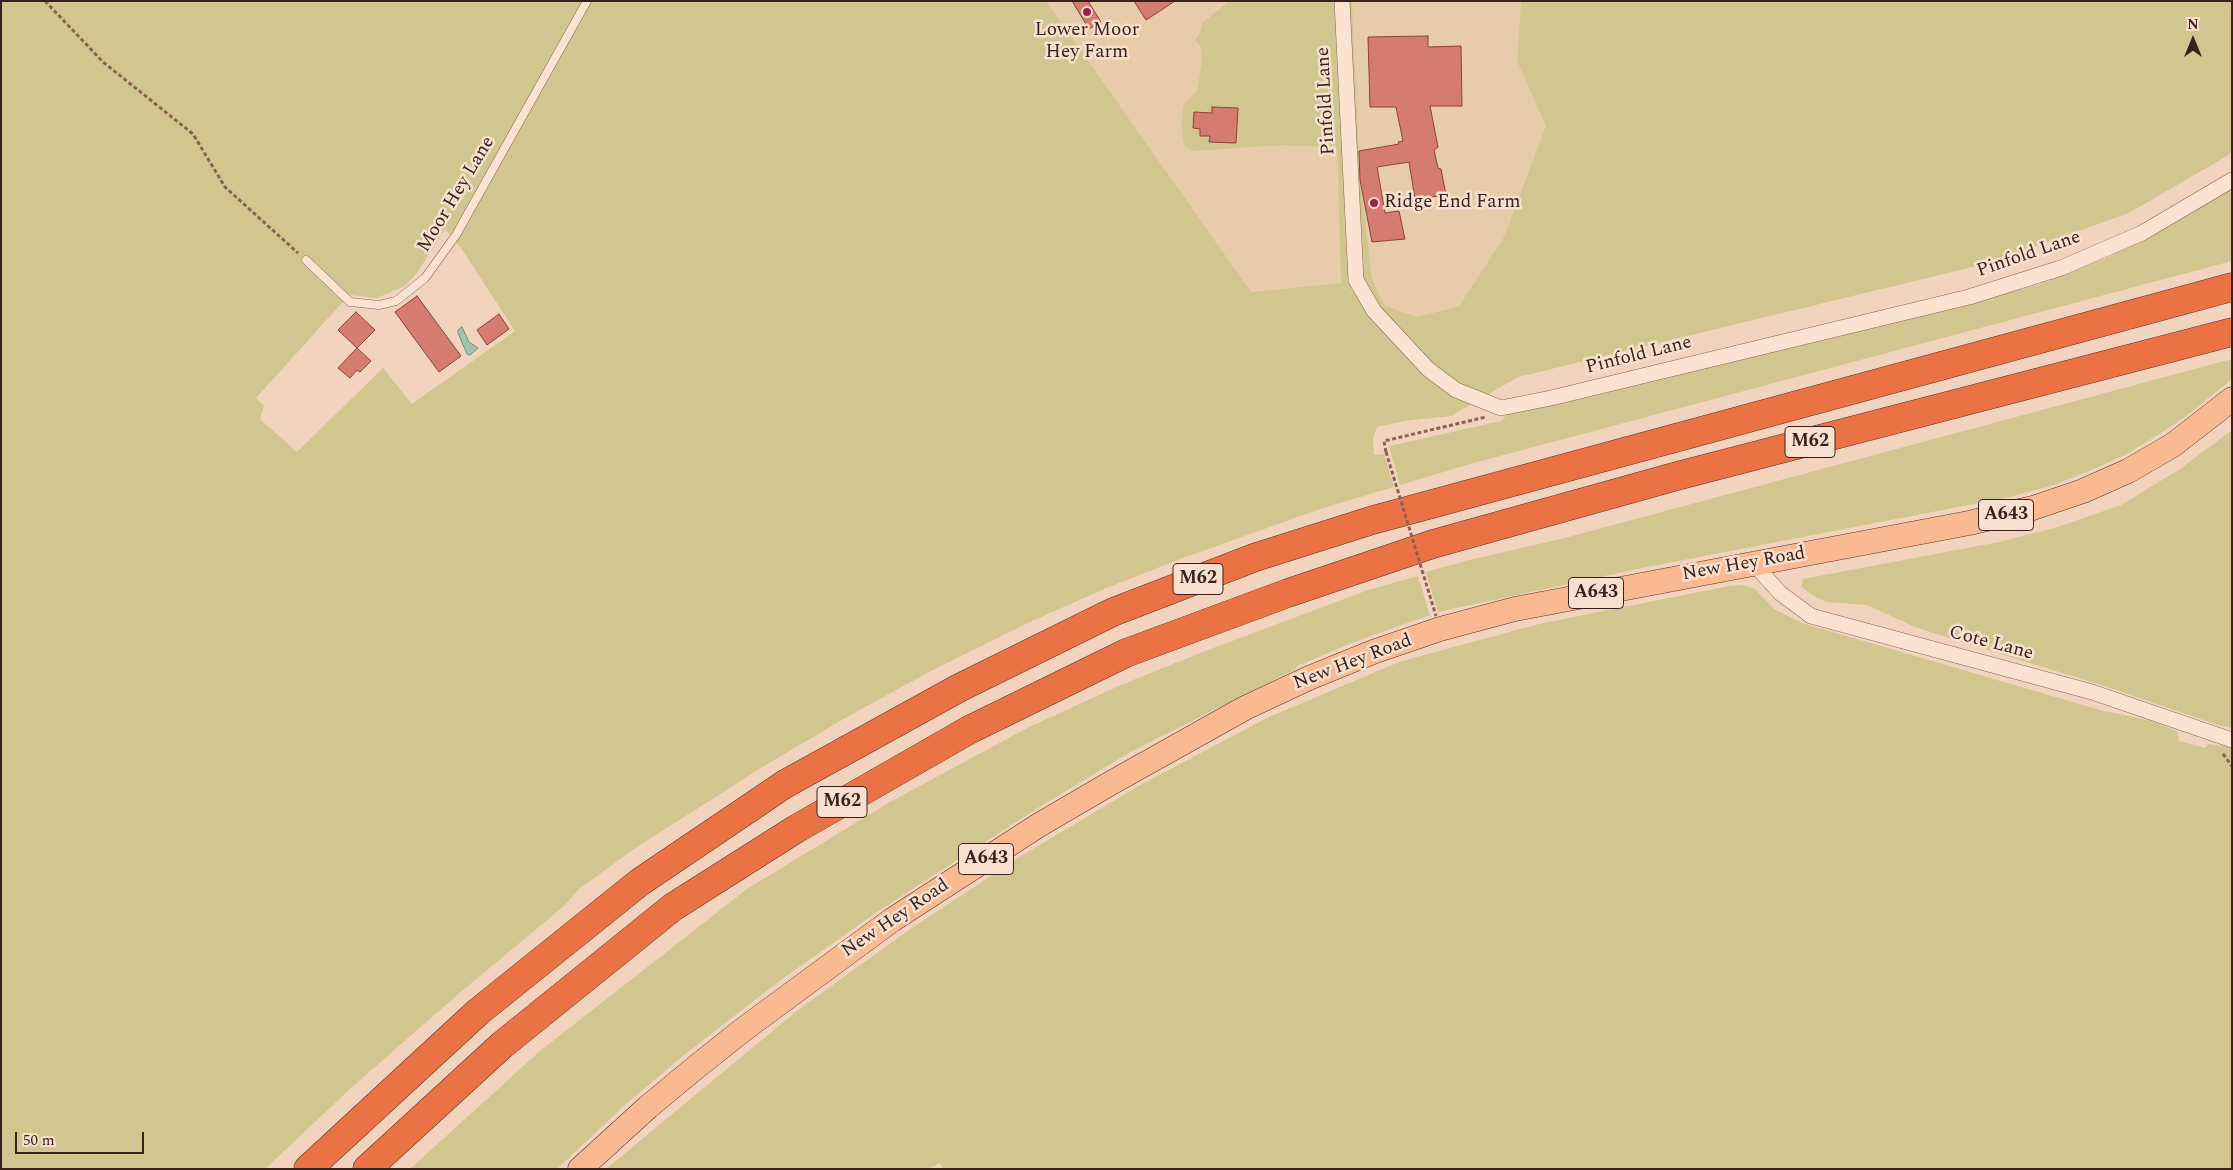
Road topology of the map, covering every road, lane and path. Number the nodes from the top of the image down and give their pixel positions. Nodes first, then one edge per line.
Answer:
1 (45, 1) edge
2 (587, 1) edge
3 (1342, 1) edge
4 (2232, 180) edge
5 (306, 260) joint
6 (2232, 287) edge
7 (2232, 332) edge
8 (2232, 399) edge
9 (1501, 408) junction
10 (1754, 564) junction
11 (1436, 616) dead end
12 (2232, 740) edge
13 (308, 1169) edge
14 (368, 1169) edge
15 (580, 1169) edge

1 - 5 path
2 - 5 lane, Moor Hey Lane
3 - 9 street, Pinfold Lane
4 - 9 street, Pinfold Lane
6 - 13 highway, M62
7 - 14 highway, M62
8 - 10 main road, New Hey Road / A643
9 - 11 path, bridge
10 - 12 street, Cote Lane
10 - 15 main road, New Hey Road / A643

